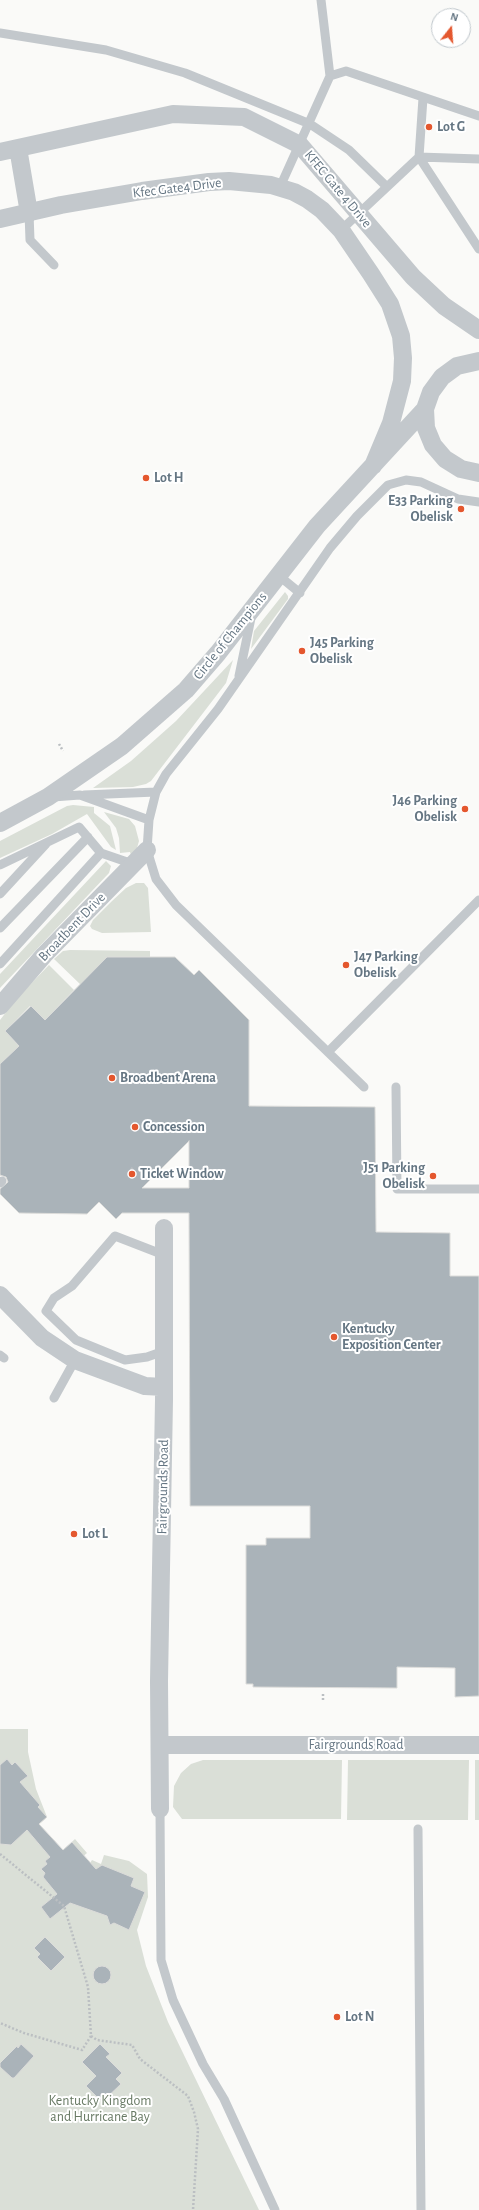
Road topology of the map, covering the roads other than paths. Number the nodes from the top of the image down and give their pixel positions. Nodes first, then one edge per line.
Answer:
1 (321, 0) edge
2 (0, 33) edge
3 (330, 76) junction
4 (423, 98) junction
5 (479, 116) edge
6 (310, 124) junction
7 (300, 145) junction
8 (18, 148) junction
9 (0, 152) edge
10 (419, 157) junction
11 (479, 159) edge
12 (386, 186) junction
13 (280, 188) junction
14 (29, 212) junction
15 (359, 214) junction
16 (0, 219) edge
17 (340, 230) junction
18 (479, 249) edge
19 (54, 265) dead end
20 (479, 330) edge
21 (479, 362) edge
22 (425, 409) junction
23 (373, 466) junction
24 (479, 473) edge
25 (479, 502) edge
26 (278, 575) junction
27 (300, 593) junction
28 (253, 607) junction
29 (238, 679) junction
30 (156, 792) junction
31 (80, 795) junction
32 (48, 797) junction
33 (149, 820) junction
34 (0, 823) edge
35 (88, 837) junction
36 (50, 840) junction
37 (147, 850) junction
38 (101, 853) junction
39 (133, 864) junction
40 (1, 865) edge
41 (0, 894) edge
42 (479, 900) edge
43 (0, 928) edge
44 (0, 964) edge
45 (0, 1006) edge
46 (328, 1052) junction
47 (364, 1087) dead end
48 (396, 1087) dead end
49 (479, 1189) edge
50 (164, 1228) dead end
51 (164, 1255) junction
52 (0, 1295) edge
53 (164, 1351) junction
54 (75, 1360) junction
55 (164, 1387) junction
56 (54, 1398) dead end
57 (160, 1745) junction
58 (479, 1745) edge
59 (160, 1810) joint
60 (418, 1830) dead end
61 (275, 2210) edge
62 (421, 2210) edge

1 - 3 lane
2 - 6 lane
3 - 4 lane
3 - 6 lane
4 - 5 lane
4 - 10 lane
6 - 7 lane
6 - 12 lane
7 - 8 street, KFEC Gate 4 Drive
7 - 13 lane
7 - 15 street, KFEC Gate 4 Drive
8 - 9 street, KFEC Gate 4 Drive
8 - 14 street
10 - 11 lane
10 - 12 lane
10 - 18 lane
12 - 15 lane
13 - 14 street, Kfec Gate4 Drive
13 - 17 street, Kfec Gate4 Drive
14 - 16 street, Kfec Gate4 Drive
14 - 19 lane
15 - 17 lane
15 - 20 street, KFEC Gate 4 Drive
17 - 23 street, Kfec Gate4 Drive
21 - 22 street
22 - 23 street, Circle of Champions
22 - 24 street
23 - 26 street, Circle of Champions
25 - 27 lane
26 - 27 lane
26 - 28 street, Circle of Champions
27 - 29 lane
28 - 29 lane
28 - 32 street, Circle of Champions
29 - 30 lane
30 - 31 lane
30 - 33 lane
31 - 32 lane
31 - 33 lane
32 - 34 street, Circle of Champions
33 - 37 lane
35 - 36 lane
35 - 38 lane
35 - 43 lane
36 - 40 lane
36 - 41 lane
37 - 39 street, Broadbent Drive
37 - 46 lane
38 - 39 lane
38 - 44 lane
39 - 45 street, Broadbent Drive
42 - 46 lane
46 - 47 lane
48 - 49 lane
50 - 51 street, Fairgrounds Road
51 - 53 street, Fairgrounds Road
51 - 53 lane
52 - 54 street
53 - 55 street, Fairgrounds Road
54 - 55 street
54 - 56 lane
55 - 57 street, Fairgrounds Road
57 - 58 street, Fairgrounds Road
57 - 59 street, Fairgrounds Road
59 - 61 lane
60 - 62 lane

